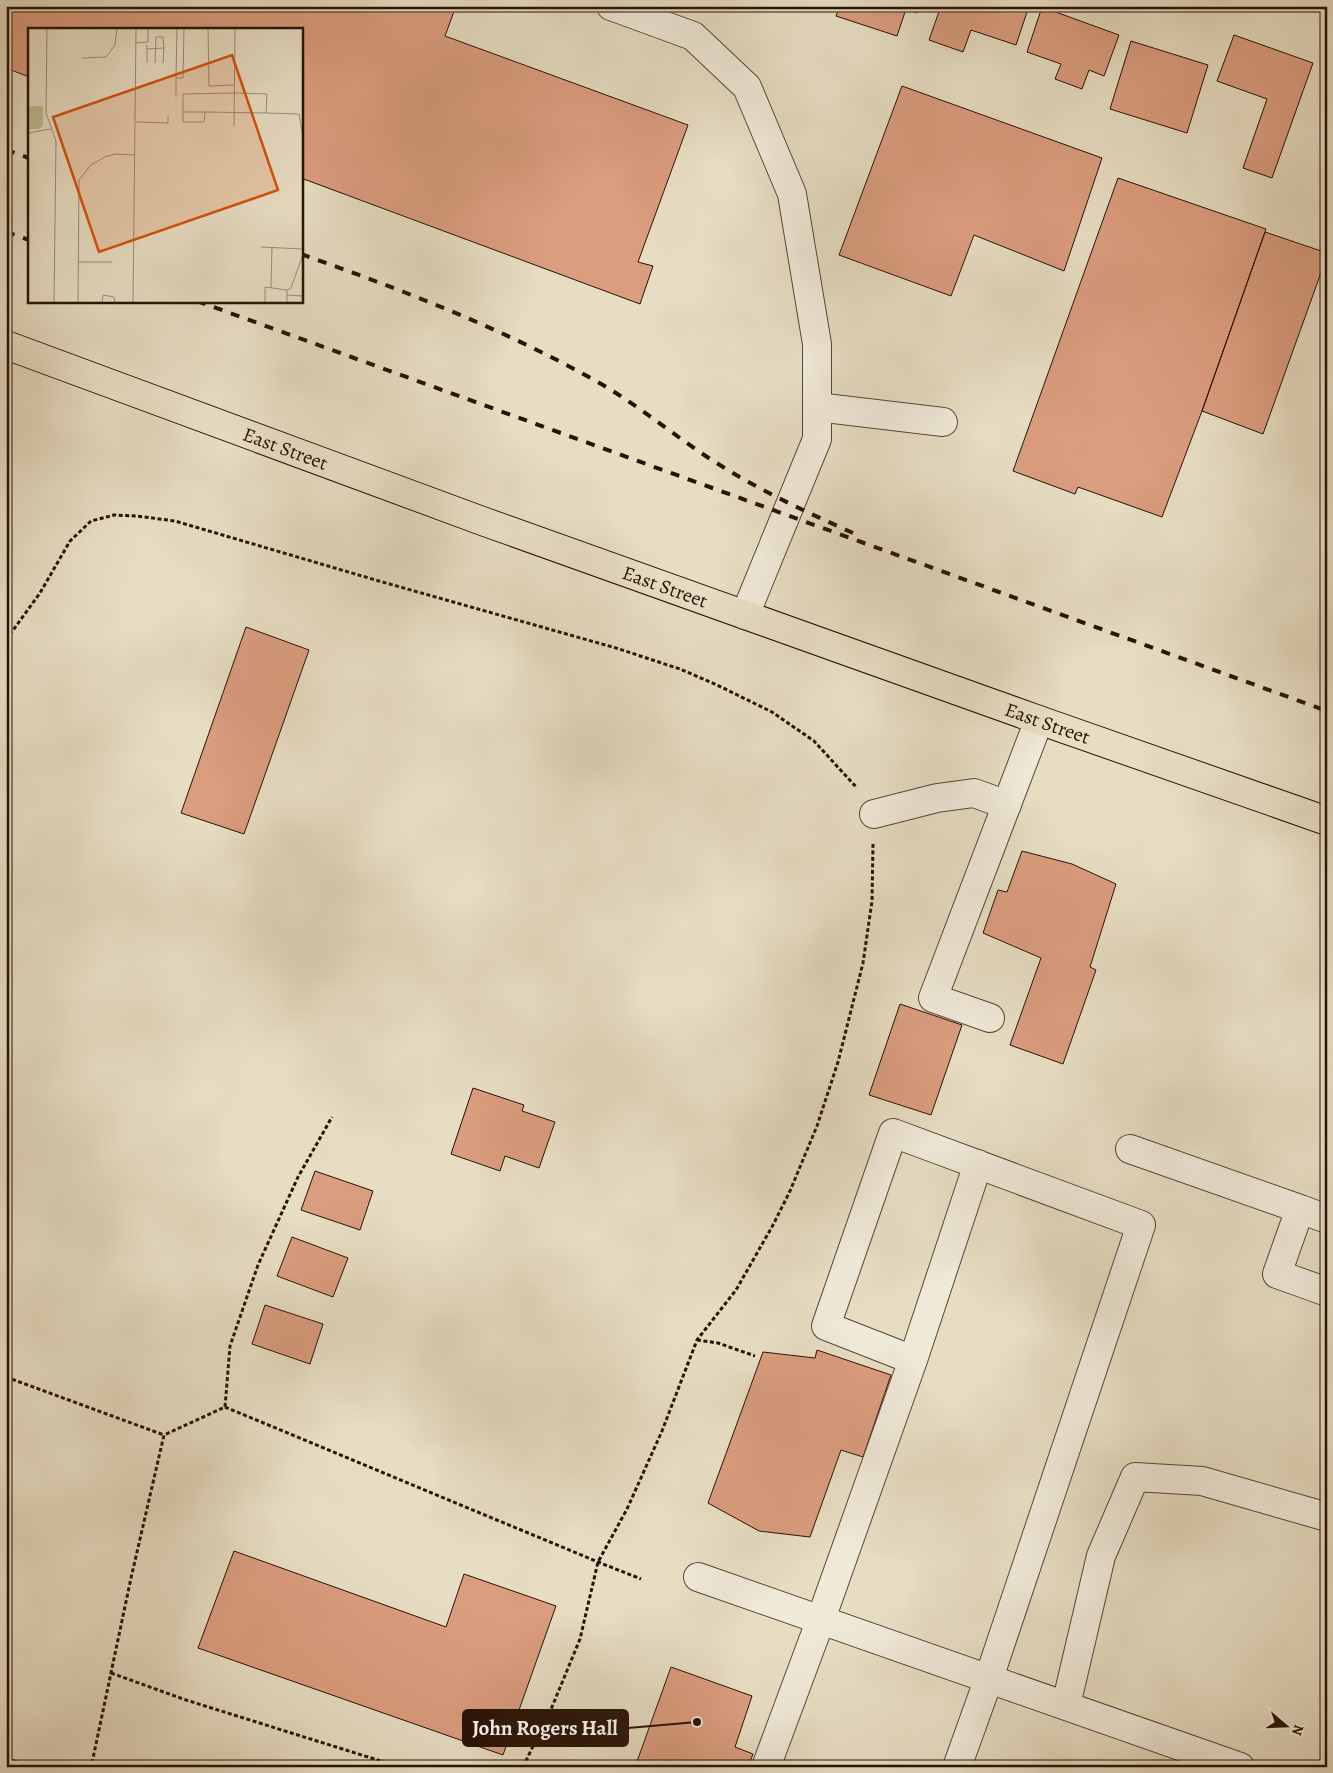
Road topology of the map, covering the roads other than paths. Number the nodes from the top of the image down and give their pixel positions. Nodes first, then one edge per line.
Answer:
1 (611, 6) edge
2 (6, 345) edge
3 (818, 408) junction
4 (943, 422) dead end
5 (745, 615) junction
6 (1039, 720) junction
7 (1007, 805) junction
8 (874, 814) road end
9 (1327, 821) edge
10 (990, 1018) dead end
11 (1130, 1149) dead end
12 (978, 1164) junction
13 (1300, 1209) junction
14 (1327, 1219) edge
15 (1327, 1292) edge
16 (913, 1360) junction
17 (1327, 1517) edge
18 (698, 1577) dead end
19 (821, 1619) junction
20 (989, 1678) junction
21 (1066, 1706) junction
22 (766, 1767) edge
23 (957, 1767) edge
24 (1240, 1767) edge

1 - 3 street
2 - 5 main road, East Street
3 - 4 street
3 - 5 street
5 - 6 main road, East Street
6 - 7 street
6 - 9 main road, East Street
7 - 8 street
7 - 10 street
11 - 13 street
12 - 16 street
12 - 16 street
12 - 20 street
13 - 14 street
13 - 15 street
16 - 19 street
17 - 21 street
18 - 19 street
19 - 20 street
19 - 22 street
20 - 21 street
20 - 23 street
21 - 24 street

